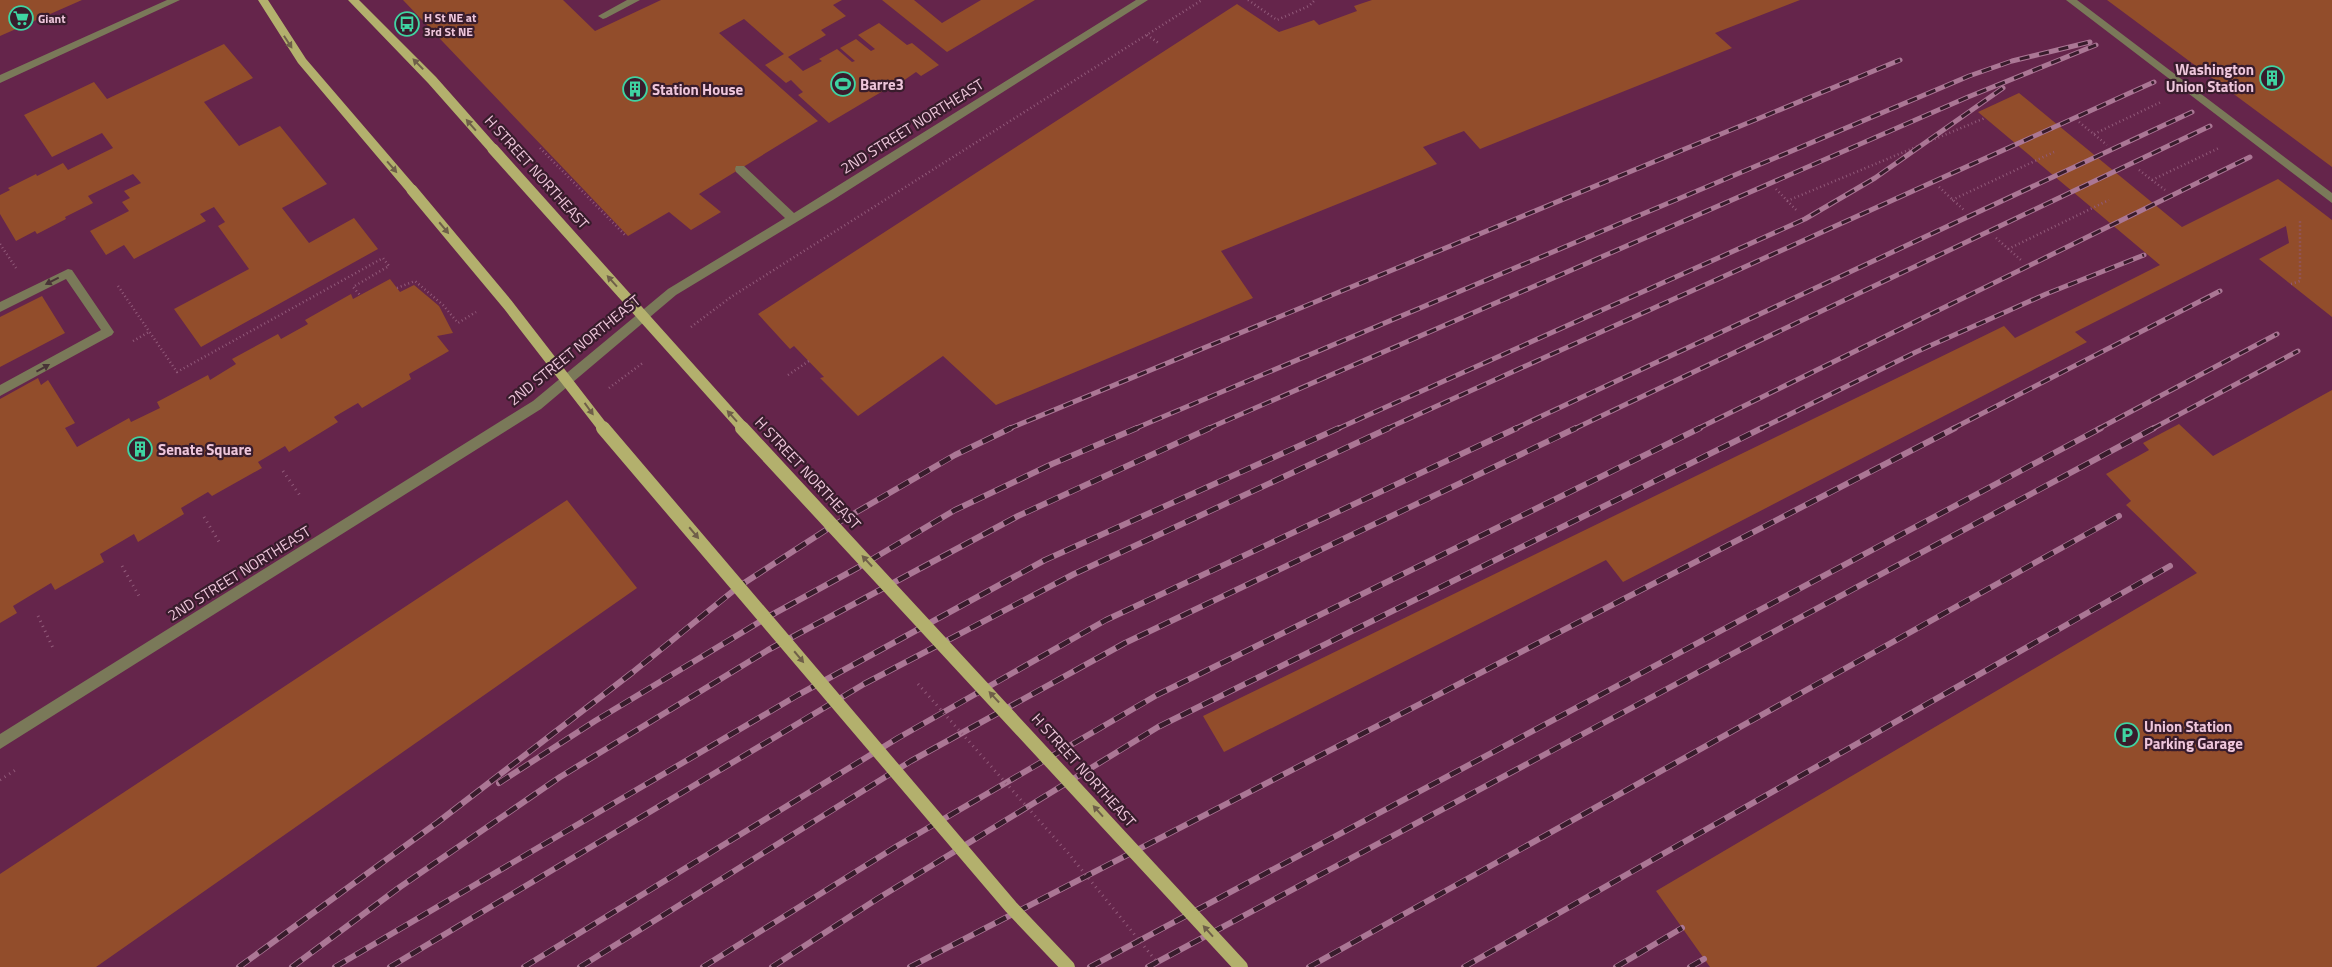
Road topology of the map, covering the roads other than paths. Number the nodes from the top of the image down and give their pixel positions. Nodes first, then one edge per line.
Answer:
1 (175, 0) edge
2 (263, 0) edge
3 (353, 0) edge
4 (635, 0) edge
5 (1143, 0) edge
6 (2071, 0) edge
7 (603, 16) dead end
8 (0, 78) edge
9 (740, 170) dead end
10 (2332, 199) edge
11 (793, 219) junction
12 (0, 307) edge
13 (0, 391) edge
14 (0, 742) edge
15 (1068, 967) edge
16 (1241, 967) edge

1 - 8 street
2 -> 15 main road, bridge
16 -> 3 main road, H STREET NORTHEAST, bridge
4 - 7 street
5 - 11 street, 2ND STREET NORTHEAST
6 - 10 street
9 - 11 street
11 - 14 street, 2ND STREET NORTHEAST
13 -> 12 street

